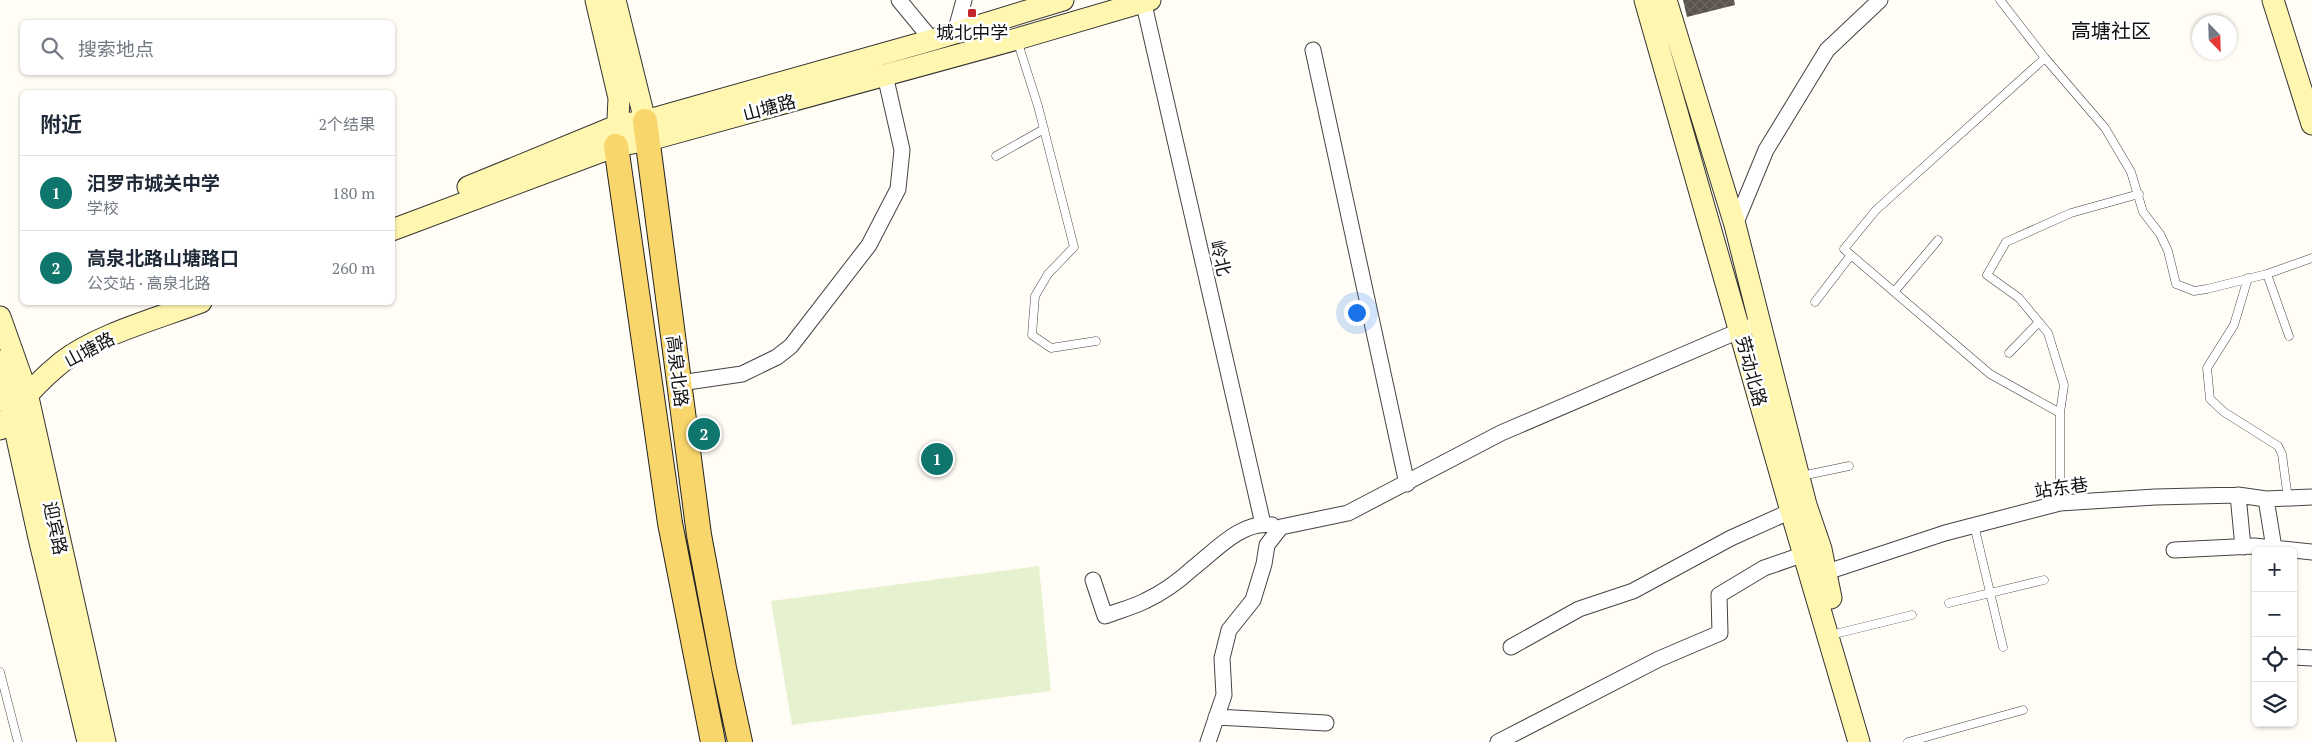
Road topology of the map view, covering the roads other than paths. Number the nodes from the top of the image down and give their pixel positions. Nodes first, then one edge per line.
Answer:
1 (596, 0) edge
2 (615, 0) edge
3 (899, 0) edge
4 (964, 0) edge
5 (1063, 0) edge
6 (1645, 0) edge
7 (1666, 0) edge
8 (1880, 0) edge
9 (2000, 0) edge
10 (2273, 0) edge
11 (1146, 1) edge
12 (955, 33) junction
13 (1017, 39) junction
14 (932, 40) junction
15 (1312, 50) dead end
16 (2045, 58) junction
17 (885, 75) junction
18 (2312, 124) edge
19 (1044, 129) junction
20 (647, 130) junction
21 (618, 136) junction
22 (996, 156) dead end
23 (2139, 194) junction
24 (395, 216) edge
25 (1735, 225) junction
26 (395, 229) edge
27 (1938, 240) dead end
28 (1851, 255) junction
29 (2312, 258) edge
30 (2267, 274) junction
31 (2248, 278) junction
32 (1894, 292) junction
33 (1815, 302) dead end
34 (168, 305) edge
35 (193, 305) edge
36 (0, 317) edge
37 (1761, 322) junction
38 (2039, 322) junction
39 (1741, 331) junction
40 (2289, 336) dead end
41 (1096, 341) dead end
42 (2009, 353) dead end
43 (0, 361) edge
44 (680, 383) junction
45 (14, 401) edge
46 (2060, 413) junction
47 (0, 429) edge
48 (1849, 466) dead end
49 (1799, 476) junction
50 (1407, 484) junction
51 (2238, 495) junction
52 (2312, 497) edge
53 (2266, 499) junction
54 (2288, 499) junction
55 (2060, 503) junction
56 (1798, 508) junction
57 (1263, 524) junction
58 (1974, 525) junction
59 (1281, 527) junction
60 (2244, 547) junction
61 (2252, 547) edge
62 (2274, 547) edge
63 (2174, 550) dead end
64 (2297, 550) edge
65 (1812, 552) junction
66 (2312, 552) edge
67 (1824, 573) junction
68 (1093, 580) dead end
69 (2044, 580) dead end
70 (1989, 594) junction
71 (1949, 603) dead end
72 (1912, 615) dead end
73 (1839, 633) junction
74 (2003, 646) dead end
75 (1511, 647) dead end
76 (2297, 657) edge
77 (2312, 658) edge
78 (0, 672) edge
79 (2023, 710) dead end
80 (1216, 717) junction
81 (1326, 723) dead end
82 (18, 742) edge
83 (88, 742) edge
84 (105, 742) edge
85 (713, 742) edge
86 (740, 742) edge
87 (1208, 742) edge
88 (1498, 742) edge
89 (1859, 742) edge
90 (1873, 742) edge
91 (1908, 742) edge

1 - 21 street, 高泉北路
2 - 20 street, 高泉北路
3 - 14 street
4 - 12 street
5 - 12 street, 山塘路
6 - 39 street, 劳动北路
7 - 25 street, 劳动北路
8 - 25 street
9 - 16 lane
10 - 18 street
11 - 13 street, 山塘路
11 - 57 street, 岭北
12 - 14 street, 山塘路
13 - 17 street, 山塘路
13 - 19 lane
14 - 20 street, 山塘路
15 - 50 street
16 - 23 lane
16 - 28 lane
17 - 20 street, 山塘路
17 - 44 street
19 - 22 lane
19 - 41 lane
20 - 21 street, 山塘路
20 - 44 main road, 高泉北路
21 - 24 street, 山塘路
21 - 26 street, 山塘路
21 - 85 main road, 高泉北路
23 - 31 lane
23 - 38 lane
25 - 37 street, 劳动北路
27 - 32 lane
28 - 32 lane
28 - 33 lane
29 - 30 lane
30 - 31 lane
30 - 40 lane
31 - 54 lane
32 - 46 lane
34 - 45 street, 山塘路
35 - 45 street, 山塘路
36 - 45 street, 迎宾路
37 - 39 street
37 - 49 street, 劳动北路
38 - 42 lane
38 - 46 lane
39 - 50 street
39 - 56 street, 劳动北路
43 - 45 street, 迎宾路
44 - 86 main road, 高泉北路
45 - 47 street, 山塘路
45 - 83 street, 迎宾路
45 - 84 street, 迎宾路
46 - 55 lane
48 - 49 lane
49 - 56 street, 劳动北路
50 - 59 street
51 - 53 street, 站东巷
51 - 55 street, 站东巷
51 - 60 street
52 - 54 street, 站东巷
53 - 54 street, 站东巷
53 - 62 street
55 - 58 street, 站东巷
56 - 65 street, 劳动北路
56 - 75 street
57 - 59 street
57 - 68 street
58 - 67 street, 站东巷
58 - 70 lane
59 - 80 street
60 - 61 street
60 - 63 street
64 - 66 street
65 - 67 street, 劳动北路
65 - 88 street
65 - 89 street, 劳动北路
67 - 73 street, 劳动北路
69 - 70 lane
70 - 71 lane
70 - 74 lane
72 - 73 lane
73 - 90 street, 劳动北路
76 - 77 street
78 - 82 lane
79 - 91 lane
80 - 81 street
80 - 87 street

